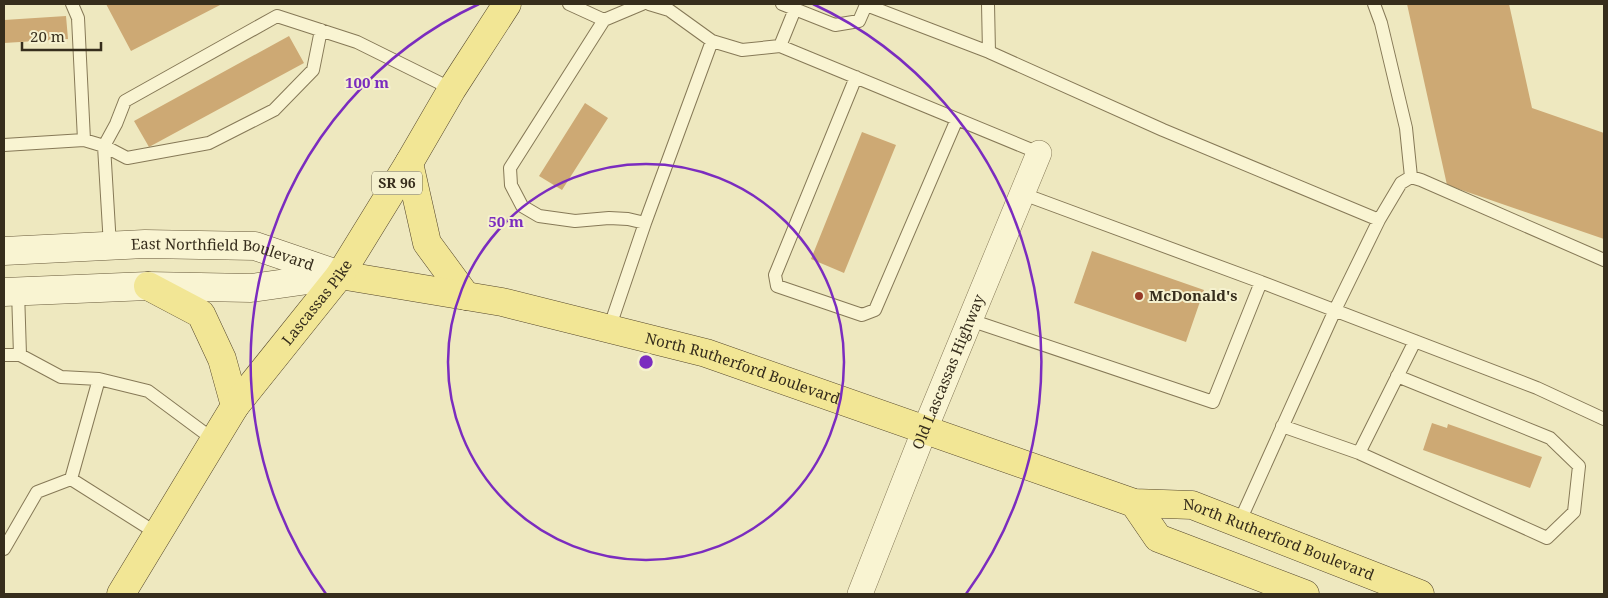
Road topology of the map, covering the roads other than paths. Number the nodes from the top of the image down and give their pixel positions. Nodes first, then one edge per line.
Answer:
1 (72, 4) edge
2 (507, 4) edge
3 (570, 4) edge
4 (642, 4) edge
5 (649, 4) edge
6 (782, 4) edge
7 (988, 4) edge
8 (1374, 4) edge
9 (867, 5) edge
10 (795, 9) junction
11 (604, 20) junction
12 (321, 30) junction
13 (712, 41) junction
14 (780, 46) junction
15 (989, 52) junction
16 (856, 77) junction
17 (452, 89) junction
18 (957, 119) junction
19 (84, 140) junction
20 (4, 145) edge
21 (104, 146) junction
22 (1039, 153) joint
23 (409, 163) junction
24 (1410, 177) junction
25 (1022, 194) junction
26 (1379, 220) junction
27 (645, 223) junction
28 (110, 246) junction
29 (4, 251) edge
30 (1604, 260) edge
31 (340, 275) junction
32 (1261, 282) junction
33 (148, 286) junction
34 (11, 292) edge
35 (466, 296) junction
36 (1335, 310) junction
37 (970, 320) junction
38 (609, 329) junction
39 (1415, 341) junction
40 (20, 355) junction
41 (4, 356) edge
42 (1398, 376) junction
43 (99, 379) junction
44 (235, 406) junction
45 (1604, 419) edge
46 (1282, 426) junction
47 (925, 429) junction
48 (214, 440) junction
49 (1359, 453) junction
50 (71, 479) junction
51 (1134, 503) junction
52 (1239, 523) junction
53 (158, 534) junction
54 (4, 549) edge
55 (121, 594) edge
56 (860, 594) edge
57 (1305, 594) edge
58 (1420, 594) edge

1 - 19 lane
2 - 17 main road, Lascassas Pike / SR 96
3 - 11 lane
4 - 11 lane
5 - 13 lane
6 - 10 lane
7 - 15 lane
8 - 24 lane
9 - 10 lane
9 - 15 lane
10 - 14 lane
11 - 27 lane
12 - 17 lane
12 - 21 lane
12 - 21 lane
13 - 14 lane
13 - 27 lane
14 - 16 lane
15 - 26 lane
16 - 18 lane
16 - 18 lane
17 - 23 main road, Lascassas Pike / SR 96
18 - 22 lane
19 - 20 lane
19 - 21 lane
21 - 28 lane
22 - 25 street, Old Lascassas Highway
23 - 31 main road, Lascassas Pike / SR 96
23 - 35 main road
24 - 26 lane
24 - 30 lane
25 - 32 lane
25 - 37 street, Old Lascassas Highway
26 - 36 lane
27 - 38 lane
28 - 29 main road, East Northfield Boulevard
28 - 31 main road, East Northfield Boulevard
31 - 33 main road, East Northfield Boulevard
31 - 35 main road, North Rutherford Boulevard
31 - 44 main road, Lascassas Pike / SR 96
32 - 36 lane
32 - 37 lane
33 - 34 main road, East Northfield Boulevard
33 - 44 main road
34 - 40 lane
35 - 38 main road, North Rutherford Boulevard
36 - 39 lane
36 - 46 lane
37 - 47 street, Old Lascassas Highway
38 - 47 main road, North Rutherford Boulevard
39 - 42 lane
39 - 45 lane
40 - 41 lane
40 - 43 lane
42 - 49 lane
42 - 49 lane
43 - 48 lane
43 - 50 lane
44 - 48 main road, Lascassas Pike / SR 96
46 - 49 lane
46 - 52 lane
47 - 51 main road, North Rutherford Boulevard
47 - 56 street, Old Lascassas Highway
48 - 53 main road, Lascassas Pike / SR 96
50 - 53 lane
50 - 54 lane
51 - 52 main road, North Rutherford Boulevard
51 - 57 main road
52 - 58 main road, North Rutherford Boulevard
53 - 55 main road, Lascassas Pike / SR 96

